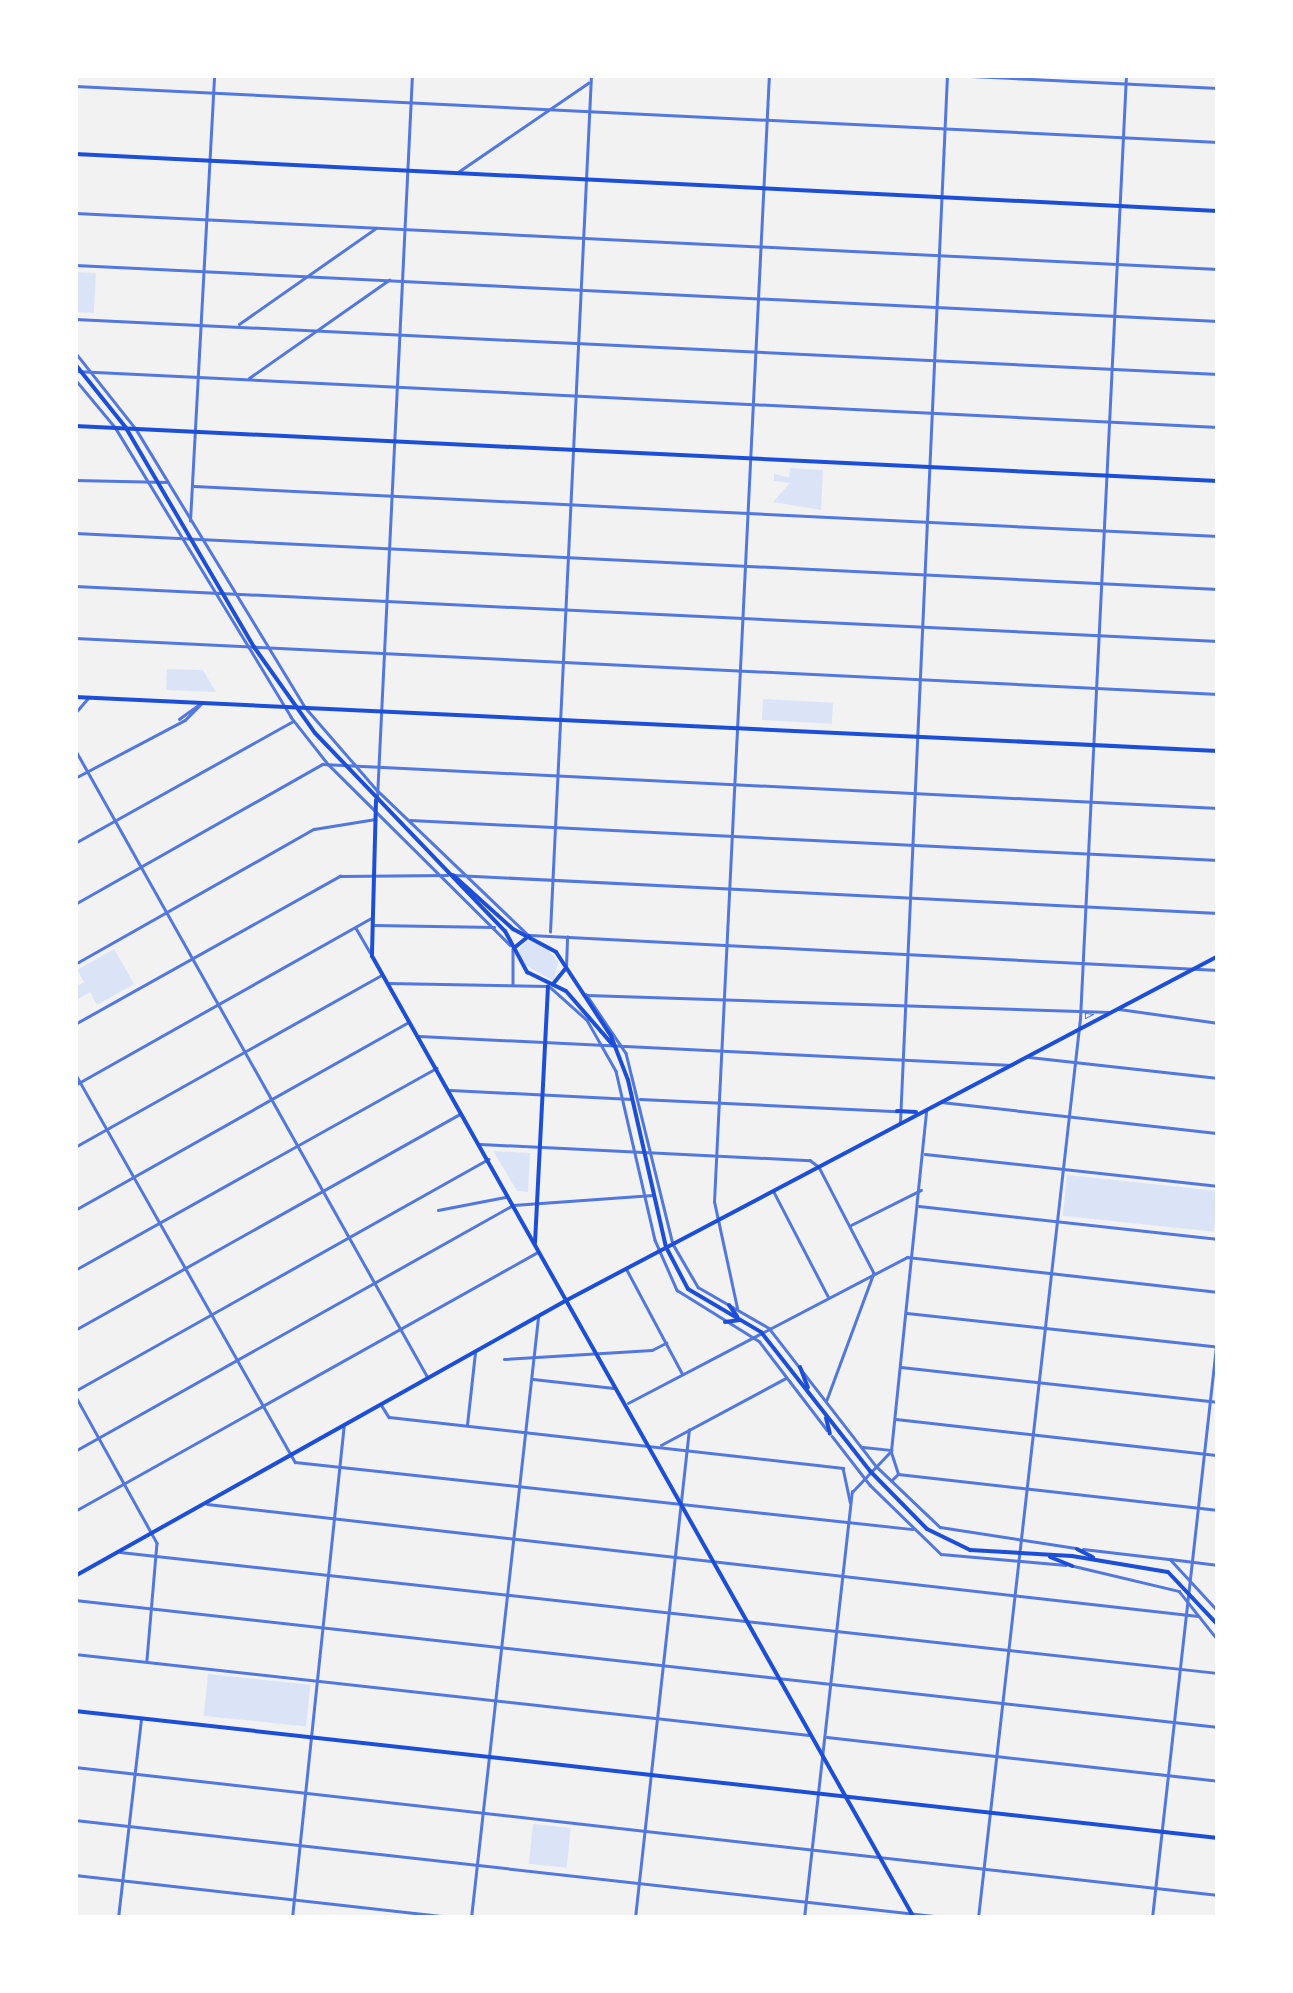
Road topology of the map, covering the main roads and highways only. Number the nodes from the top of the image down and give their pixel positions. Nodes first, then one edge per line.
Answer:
1 (75, 154) edge
2 (1218, 211) edge
3 (77, 369) edge
4 (75, 426) edge
5 (126, 428) junction
6 (1218, 481) edge
7 (75, 697) edge
8 (294, 706) junction
9 (1218, 751) edge
10 (376, 800) junction
11 (452, 875) junction
12 (529, 936) junction
13 (513, 949) junction
14 (1218, 956) edge
15 (565, 969) junction
16 (548, 986) junction
17 (612, 1045) junction
18 (897, 1111) road end
19 (923, 1112) junction
20 (535, 1243) junction
21 (666, 1248) junction
22 (567, 1300) junction
23 (729, 1304) road end
24 (740, 1320) junction
25 (726, 1322) road end
26 (800, 1368) road end
27 (810, 1392) junction
28 (825, 1413) junction
29 (830, 1434) road end
30 (1077, 1549) road end
31 (1046, 1555) junction
32 (1098, 1559) junction
33 (1072, 1566) road end
34 (75, 1576) edge
35 (1218, 1625) edge
36 (75, 1710) edge
37 (846, 1796) junction
38 (1218, 1838) edge
39 (913, 1916) edge

1 - 2 main road
3 - 5 main road
4 - 5 main road
5 - 6 main road
5 - 8 main road
7 - 8 main road
8 - 9 main road
8 - 10 main road
10 - 11 main road
10 - 20 main road
11 - 12 main road
11 - 13 main road
12 - 13 main road
12 - 15 main road
13 - 16 main road
14 - 19 main road
15 - 16 main road
15 - 17 main road
16 - 17 main road
16 - 20 main road
17 - 21 main road
18 - 19 main road
19 - 21 main road
20 - 22 main road
21 - 22 main road
21 - 24 main road
22 - 34 main road
22 - 37 main road
23 - 24 main road
24 - 25 main road
24 - 27 main road
26 - 27 main road
27 - 28 main road
28 - 29 main road
28 - 31 main road
30 - 32 main road
31 - 32 main road
31 - 33 main road
32 - 35 main road
36 - 37 main road
37 - 38 main road
37 - 39 main road

